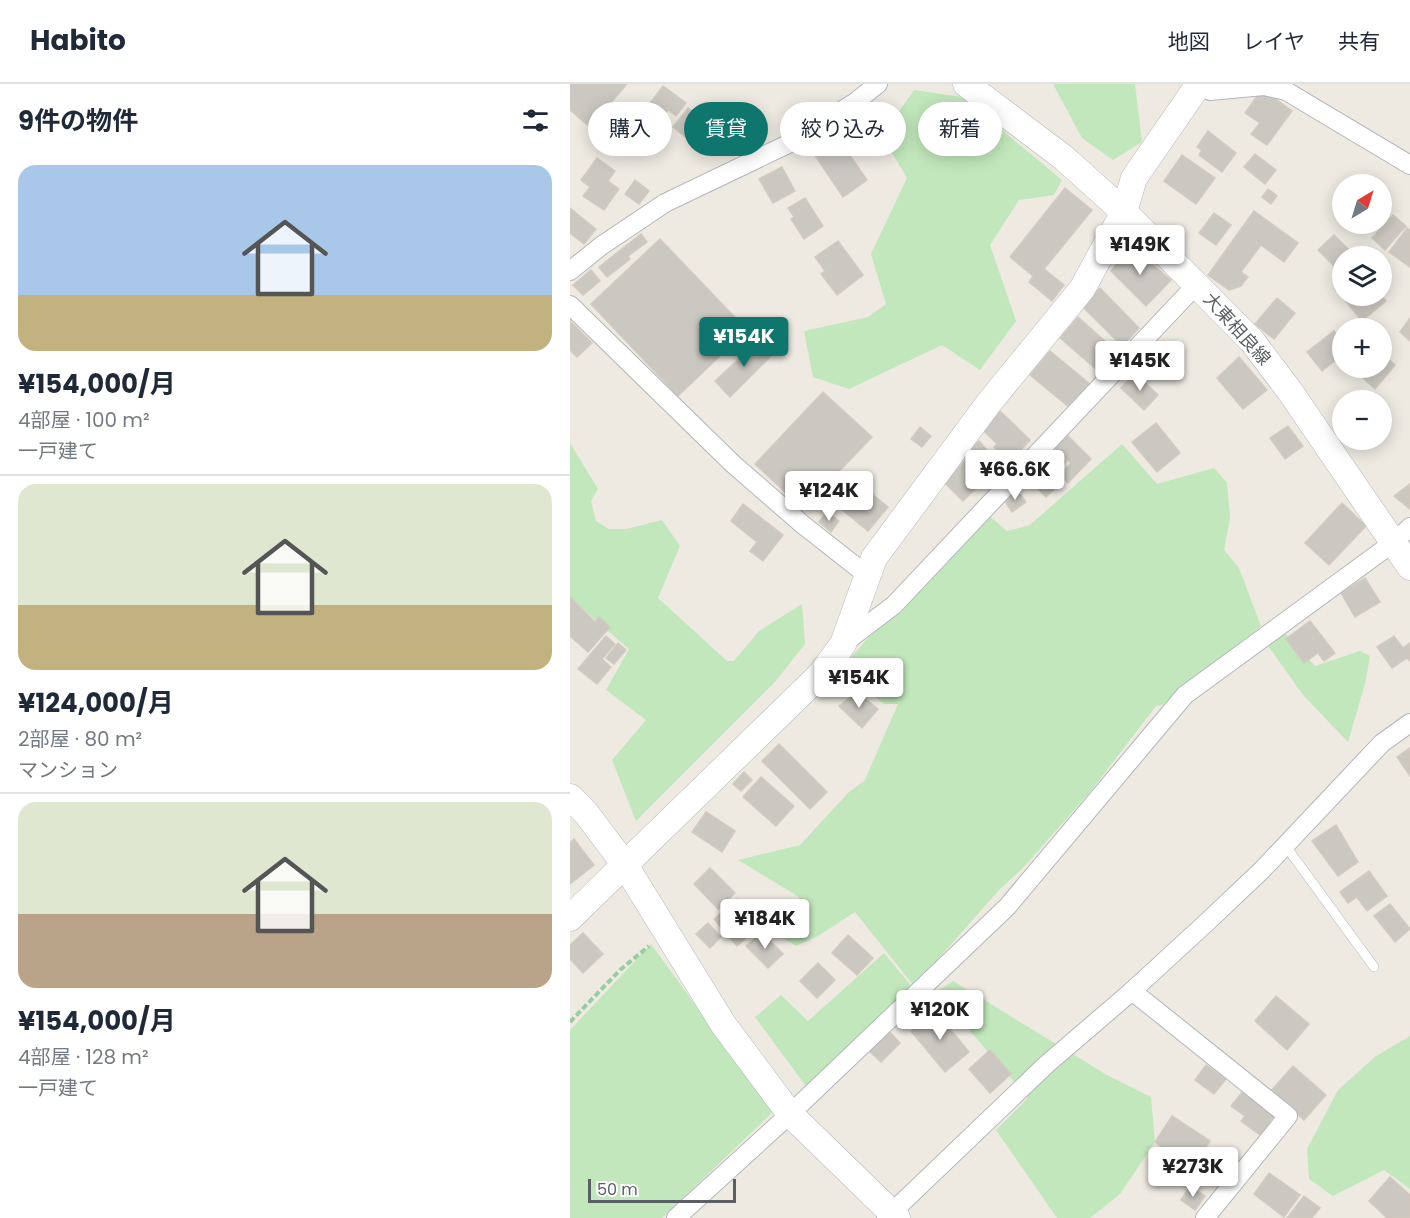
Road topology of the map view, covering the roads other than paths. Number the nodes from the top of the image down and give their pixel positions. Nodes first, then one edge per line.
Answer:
1 (878, 84) edge
2 (966, 84) edge
3 (1199, 84) edge
4 (1410, 165) edge
5 (1125, 212) junction
6 (570, 271) edge
7 (1197, 284) junction
8 (570, 305) edge
9 (1402, 534) edge
10 (1410, 567) edge
11 (868, 576) junction
12 (843, 644) junction
13 (1410, 723) edge
14 (570, 797) edge
15 (1285, 845) junction
16 (625, 865) junction
17 (570, 918) edge
18 (1374, 967) dead end
19 (1132, 991) junction
20 (790, 1114) junction
21 (892, 1216) edge
22 (676, 1218) edge
23 (1205, 1218) edge

1 - 6 street
2 - 5 street, 大東相良線
3 - 4 street
3 - 5 street
5 - 7 street, 大東相良線
5 - 11 street
7 - 9 street, 大東相良線
7 - 12 street
8 - 11 street
9 - 10 street, 大東相良線
9 - 20 street
11 - 12 street
12 - 16 street
13 - 15 street
14 - 16 street
15 - 18 lane
15 - 19 street
16 - 17 street
16 - 20 street
19 - 21 street
19 - 23 street
20 - 21 street
20 - 22 street

